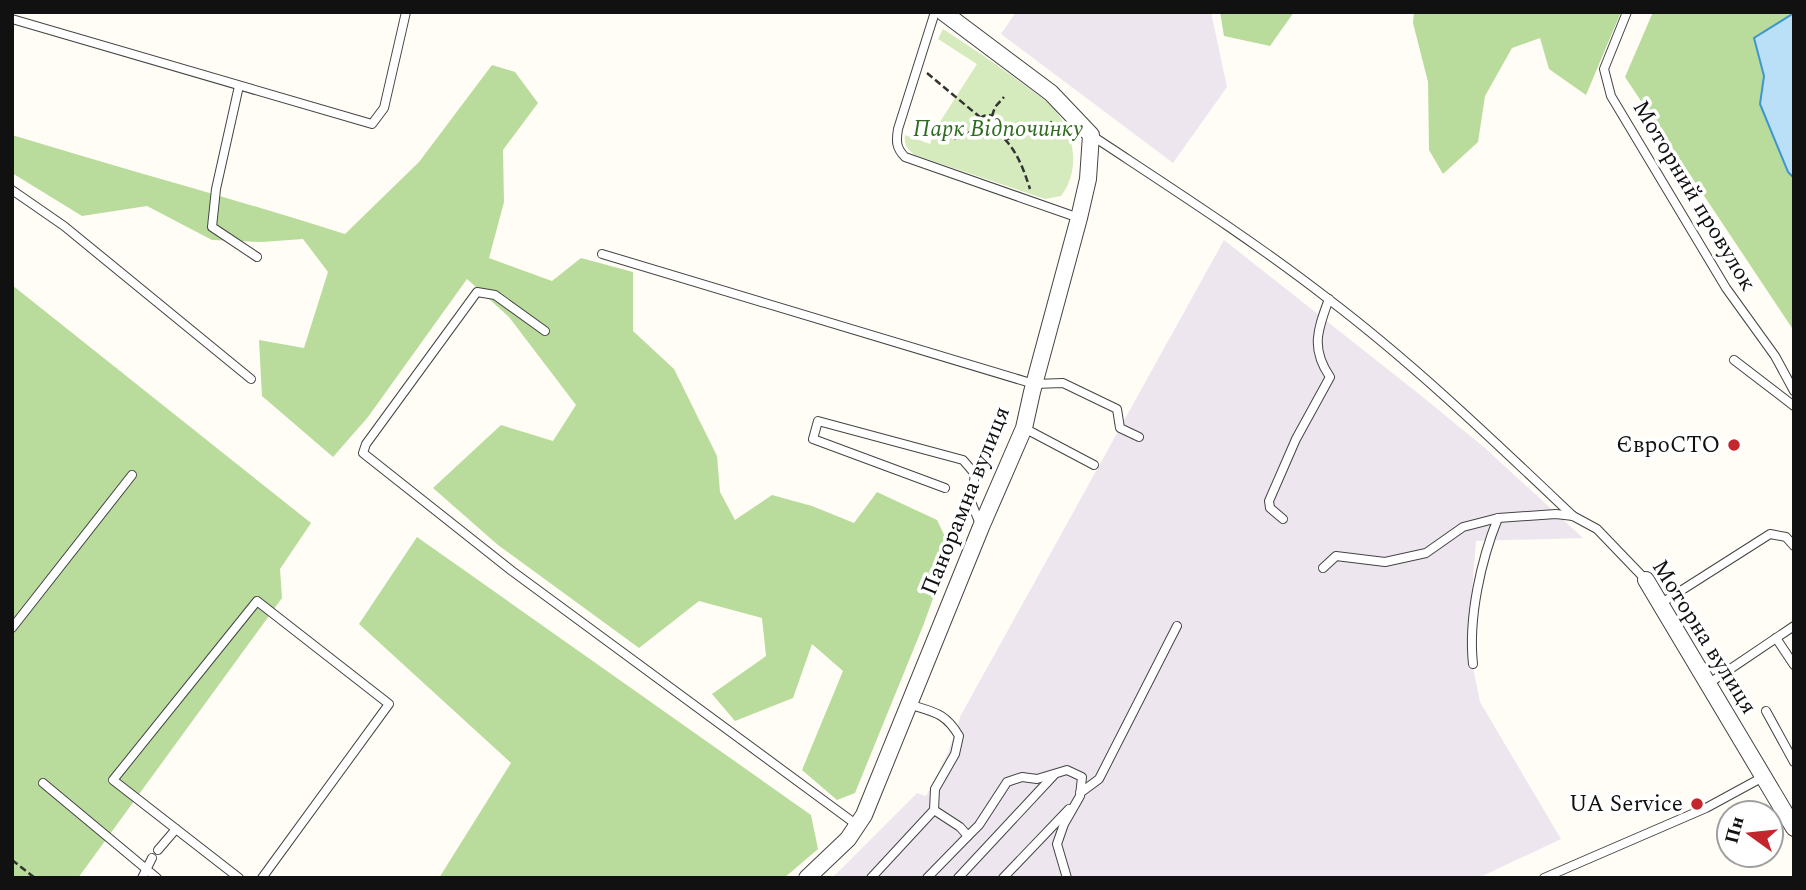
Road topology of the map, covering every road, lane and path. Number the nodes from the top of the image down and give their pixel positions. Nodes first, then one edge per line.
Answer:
1 (406, 12) edge
2 (935, 12) edge
3 (943, 12) edge
4 (1627, 12) edge
5 (12, 19) edge
6 (918, 65) junction
7 (239, 86) junction
8 (1004, 97) dead end
9 (992, 116) junction
10 (981, 118) junction
11 (1052, 121) dead end
12 (977, 129) junction
13 (997, 132) junction
14 (1091, 135) junction
15 (954, 139) dead end
16 (1007, 139) junction
17 (12, 190) edge
18 (1030, 201) junction
19 (1079, 218) junction
20 (602, 254) dead end
21 (257, 257) dead end
22 (1329, 299) junction
23 (545, 331) dead end
24 (1734, 360) dead end
25 (250, 379) dead end
26 (1034, 384) junction
27 (1794, 391) edge
28 (1794, 406) edge
29 (1024, 428) junction
30 (1139, 437) dead end
31 (1094, 465) dead end
32 (132, 475) dead end
33 (945, 488) dead end
34 (1573, 516) junction
35 (1498, 518) junction
36 (1283, 519) dead end
37 (981, 527) junction
38 (1794, 546) edge
39 (1323, 568) dead end
40 (1646, 580) joint
41 (1660, 604) junction
42 (1177, 626) dead end
43 (1794, 626) edge
44 (12, 628) edge
45 (1776, 638) junction
46 (1473, 664) dead end
47 (1794, 665) edge
48 (1708, 684) junction
49 (908, 704) junction
50 (1766, 710) dead end
51 (1794, 762) edge
52 (1054, 774) junction
53 (1763, 777) junction
54 (43, 783) dead end
55 (1080, 794) junction
56 (934, 810) junction
57 (857, 825) junction
58 (1794, 828) edge
59 (176, 829) junction
60 (968, 836) junction
61 (158, 850) dead end
62 (152, 858) dead end
63 (12, 860) edge
64 (144, 874) edge
65 (35, 878) edge
66 (157, 878) edge
67 (239, 878) edge
68 (262, 878) edge
69 (807, 878) edge
70 (871, 878) edge
71 (927, 878) edge
72 (958, 878) edge
73 (1003, 878) edge
74 (1067, 878) edge
75 (1544, 878) edge

1 - 7 lane
2 - 6 lane
3 - 14 street
4 - 27 lane, Моторний провулок
5 - 7 lane
6 - 10 path
6 - 18 lane
7 - 21 lane
8 - 9 path
9 - 10 path
9 - 13 path
10 - 12 path
11 - 16 path
12 - 13 path
12 - 15 path
13 - 16 path
14 - 19 street, Панорамна вулиця
14 - 22 lane, Моторна вулиця
16 - 18 path
17 - 25 lane
18 - 19 lane
19 - 26 street, Панорамна вулиця
20 - 26 lane
22 - 34 lane, Моторна вулиця
22 - 36 lane
23 - 57 lane
24 - 28 lane
26 - 29 street, Панорамна вулиця
26 - 30 lane
29 - 31 lane
29 - 37 street, Панорамна вулиця
32 - 44 lane
33 - 37 lane
34 - 35 lane
34 - 40 lane, Моторна вулиця
35 - 39 lane
35 - 46 lane
37 - 49 street, Панорамна вулиця
38 - 41 lane
40 - 41 street, Моторна вулиця
41 - 48 street, Моторна вулиця
42 - 55 lane
43 - 45 lane
45 - 47 lane
45 - 48 lane
48 - 53 street, Моторна вулиця
49 - 56 lane
49 - 57 street, Панорамна вулиця
50 - 51 lane
52 - 55 lane
52 - 60 lane
52 - 72 lane
53 - 58 street, Моторна вулиця
53 - 75 lane
54 - 64 lane
55 - 73 lane
55 - 74 lane
56 - 60 lane
56 - 70 lane
57 - 69 street, Панорамна вулиця
59 - 61 lane
59 - 67 lane
59 - 68 lane
60 - 71 lane
62 - 64 lane
63 - 65 path
64 - 66 lane

